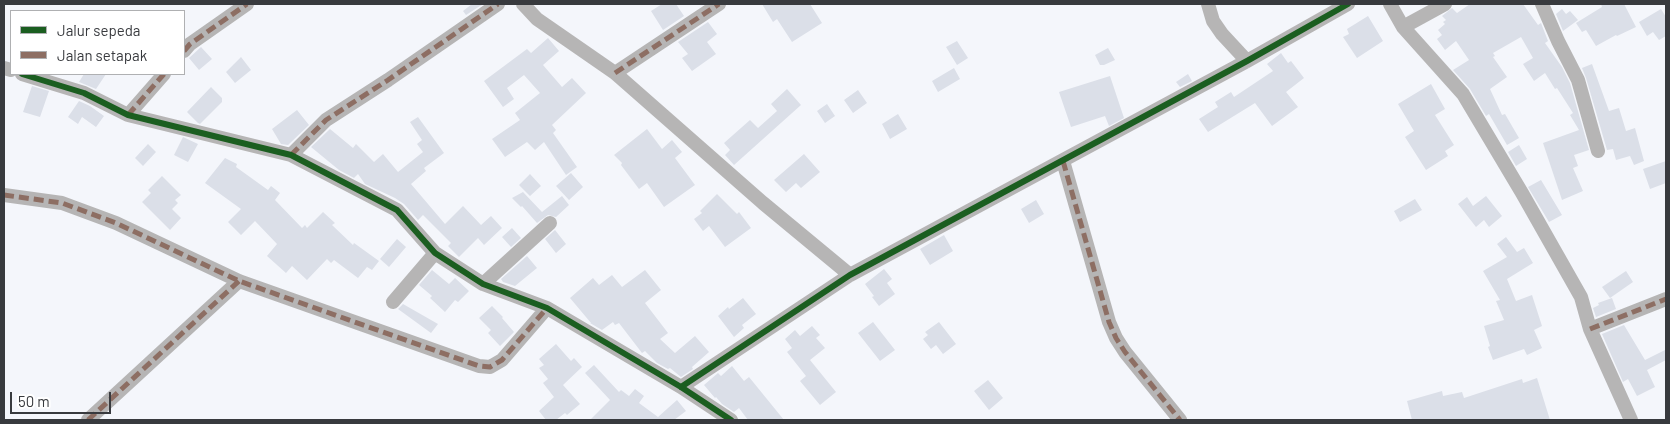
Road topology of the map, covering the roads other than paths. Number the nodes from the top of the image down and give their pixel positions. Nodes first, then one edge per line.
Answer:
1 (247, 4) edge
2 (498, 4) edge
3 (522, 4) edge
4 (719, 4) edge
5 (1208, 4) edge
6 (1348, 4) edge
7 (1390, 4) edge
8 (1445, 4) edge
9 (1542, 4) edge
10 (1403, 27) junction
11 (185, 50) edge
12 (1247, 61) junction
13 (615, 73) junction
14 (25, 75) edge
15 (163, 75) edge
16 (128, 116) junction
17 (1598, 152) dead end
18 (290, 155) junction
19 (1063, 160) junction
20 (4, 195) edge
21 (550, 224) dead end
22 (435, 253) junction
23 (850, 274) junction
24 (239, 281) junction
25 (483, 284) junction
26 (1666, 299) edge
27 (393, 302) dead end
28 (547, 308) junction
29 (1590, 329) junction
30 (681, 387) junction
31 (88, 420) edge
32 (731, 420) edge
33 (1180, 420) edge
34 (1631, 420) edge

1 - 11 street
2 - 18 street
3 - 13 street
4 - 13 street
5 - 12 street
6 - 12 street
7 - 10 street
8 - 10 street
9 - 17 street
10 - 29 street
12 - 19 street
13 - 23 street
14 - 16 street
15 - 16 street
16 - 18 street
18 - 22 street
19 - 23 street
19 - 33 street
20 - 24 street
21 - 25 street
22 - 25 street
22 - 27 street
23 - 30 street
24 - 28 street
24 - 31 street
25 - 28 street
26 - 29 street
28 - 30 street
29 - 34 street
30 - 32 street

